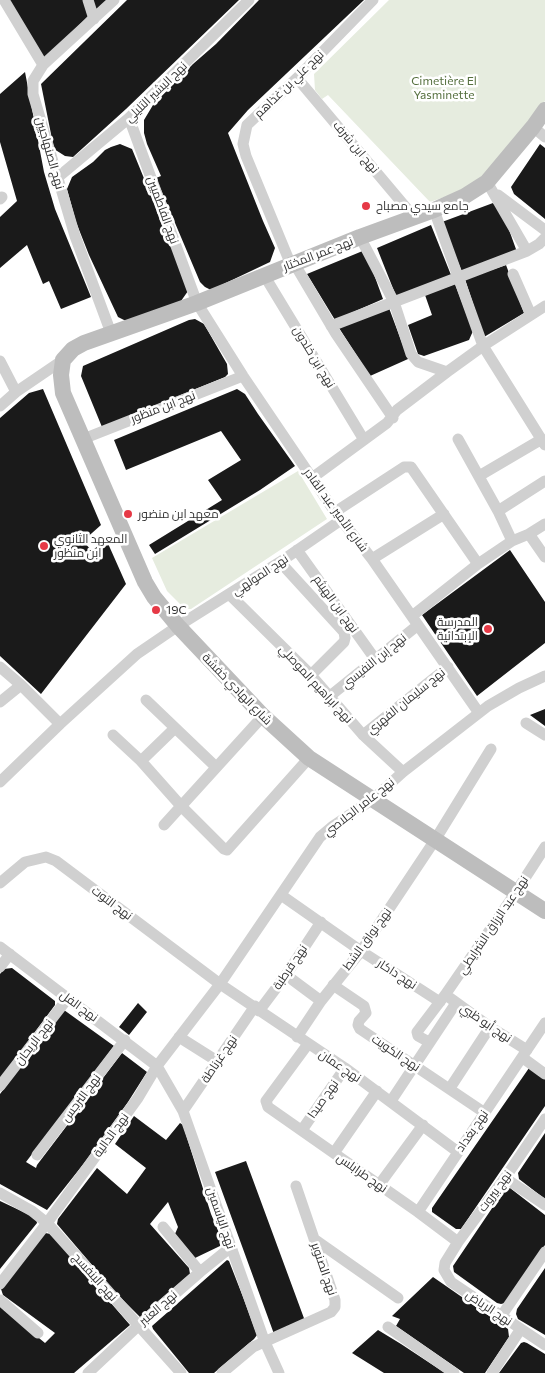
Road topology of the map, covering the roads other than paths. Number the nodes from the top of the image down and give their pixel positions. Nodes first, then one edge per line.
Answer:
1 (4, 0) edge
2 (88, 0) edge
3 (114, 0) edge
4 (249, 0) edge
5 (373, 0) edge
6 (94, 19) junction
7 (43, 65) junction
8 (297, 78) junction
9 (545, 110) edge
10 (129, 118) junction
11 (539, 132) edge
12 (57, 178) junction
13 (491, 188) junction
14 (434, 210) junction
15 (414, 217) junction
16 (545, 230) edge
17 (360, 237) junction
18 (545, 238) edge
19 (527, 251) junction
20 (292, 264) junction
21 (513, 274) dead end
22 (264, 275) junction
23 (458, 277) junction
24 (394, 302) junction
25 (197, 303) junction
26 (545, 306) edge
27 (531, 315) junction
28 (331, 326) junction
29 (111, 333) junction
30 (483, 346) junction
31 (63, 360) junction
32 (0, 361) edge
33 (447, 372) junction
34 (243, 376) junction
35 (16, 392) junction
36 (0, 406) edge
37 (393, 418) junction
38 (83, 439) junction
39 (458, 439) dead end
40 (364, 440) junction
41 (543, 442) edge
42 (479, 476) junction
43 (312, 478) junction
44 (545, 481) edge
45 (498, 511) junction
46 (444, 514) junction
47 (338, 516) junction
48 (545, 524) edge
49 (529, 534) junction
50 (512, 541) junction
51 (297, 550) junction
52 (545, 557) edge
53 (372, 559) junction
54 (280, 562) junction
55 (478, 564) junction
56 (230, 595) junction
57 (415, 621) junction
58 (178, 626) junction
59 (375, 659) junction
60 (0, 667) edge
61 (448, 667) junction
62 (311, 675) junction
63 (545, 676) edge
64 (21, 685) junction
65 (330, 696) junction
66 (146, 700) dead end
67 (0, 702) edge
68 (479, 714) junction
69 (262, 716) junction
70 (60, 724) junction
71 (526, 724) dead end
72 (175, 728) junction
73 (113, 735) dead end
74 (363, 735) junction
75 (545, 735) edge
76 (491, 749) dead end
77 (309, 758) junction
78 (141, 761) junction
79 (216, 767) junction
80 (403, 772) junction
81 (0, 782) edge
82 (373, 799) junction
83 (181, 806) junction
84 (164, 825) dead end
85 (435, 840) junction
86 (545, 847) edge
87 (0, 883) edge
88 (516, 892) junction
89 (281, 895) junction
90 (545, 911) edge
91 (321, 922) junction
92 (0, 947) edge
93 (361, 950) junction
94 (10, 954) junction
95 (0, 967) edge
96 (286, 975) junction
97 (220, 984) junction
98 (333, 985) junction
99 (68, 998) junction
100 (443, 998) junction
101 (320, 1001) junction
102 (456, 1003) junction
103 (257, 1009) junction
104 (545, 1023) edge
105 (490, 1027) junction
106 (180, 1037) junction
107 (297, 1037) junction
108 (125, 1040) junction
109 (429, 1042) junction
110 (308, 1044) junction
111 (525, 1054) junction
112 (217, 1062) junction
113 (415, 1065) junction
114 (157, 1066) junction
115 (345, 1068) junction
116 (545, 1074) edge
117 (0, 1086) edge
118 (450, 1088) junction
119 (377, 1091) junction
120 (391, 1101) junction
121 (184, 1111) junction
122 (485, 1113) junction
123 (545, 1119) edge
124 (423, 1125) junction
125 (302, 1130) junction
126 (458, 1152) junction
127 (334, 1153) junction
128 (38, 1155) dead end
129 (505, 1178) junction
130 (379, 1185) junction
131 (296, 1186) dead end
132 (0, 1193) edge
133 (545, 1205) edge
134 (418, 1212) junction
135 (47, 1223) junction
136 (163, 1227) dead end
137 (314, 1239) junction
138 (458, 1242) junction
139 (231, 1247) junction
140 (545, 1252) edge
141 (445, 1263) joint
142 (200, 1272) junction
143 (0, 1284) edge
144 (398, 1298) dead end
145 (0, 1300) edge
146 (502, 1315) junction
147 (138, 1326) junction
148 (388, 1327) dead end
149 (520, 1330) junction
150 (38, 1333) dead end
151 (264, 1340) junction
152 (545, 1346) edge
153 (88, 1373) edge
154 (181, 1373) edge
155 (222, 1373) edge
156 (279, 1373) edge
157 (454, 1373) edge
158 (492, 1373) edge

1 - 7 street
2 - 6 street
3 - 6 street, نهج الصنهاجيين
4 - 10 street, نهج البشير التليلي
5 - 8 street, نهج علي بن غذاهم
6 - 7 street, نهج الصنهاجيين
7 - 12 street, نهج الصنهاجيين
8 - 15 street, نهج ابن شرف
8 - 20 street, نهج علي بن غذاهم
9 - 11 street, نهج عمر المختار
10 - 12 street, نهج البشير التليلي
10 - 25 street, نهج الفاطميين
11 - 13 street, نهج عمر المختار
12 - 29 street, نهج الصنهاجيين
13 - 14 street, نهج عمر المختار
13 - 16 street
13 - 19 street
14 - 15 street, نهج عمر المختار
14 - 23 street
15 - 17 street, نهج عمر المختار
17 - 20 street, نهج عمر المختار
17 - 24 street
18 - 19 street
19 - 23 street
20 - 22 street, نهج عمر المختار
20 - 28 street, نهج علي بن غذاهم
21 - 27 street
22 - 25 street, نهج عمر المختار
22 - 40 street, نهج ابن خلدون
23 - 24 street
23 - 30 street
24 - 28 street
24 - 33 street
25 - 29 street, نهج عمر المختار
25 - 34 street, شارع الأمير عبد القادر
26 - 27 street
27 - 30 street
28 - 37 street, نهج علي بن غذاهم
29 - 31 street, نهج عمر المختار
30 - 33 street
30 - 41 street
31 - 35 street
31 - 38 street, شارع الهادي خفشة
32 - 35 street
33 - 37 street
34 - 38 street, نهج ابن منظور
34 - 43 street, شارع الأمير عبد القادر
35 - 36 street
37 - 40 street
38 - 58 street, شارع الهادي خفشة
39 - 42 street
40 - 43 street
41 - 42 street
42 - 45 street
43 - 47 street, شارع الأمير عبد القادر
44 - 45 street
45 - 50 street
46 - 47 street, نهج المولهي
46 - 53 street
46 - 55 street
47 - 51 street, نهج المولهي
47 - 53 street, شارع الأمير عبد القادر
48 - 49 street, نهج إبن النفيسي
49 - 50 street, نهج إبن النفيسي
49 - 52 street
50 - 55 street, نهج إبن النفيسي
51 - 54 street, نهج المولهي
51 - 59 street, نهج ابن الهيثم
53 - 57 street, شارع الأمير عبد القادر
54 - 56 street, نهج المولهي
54 - 62 street
55 - 57 street, نهج إبن النفيسي
56 - 58 street, نهج المولهي
56 - 62 street, نهج ابراهيم الموصلي
57 - 59 street, نهج إبن النفيسي
57 - 61 street, شارع الأمير عبد القادر
58 - 69 street, شارع الهادي خفشة
58 - 70 street, نهج المولهي
59 - 65 street, نهج إبن النفيسي
60 - 64 street
61 - 68 street, شارع الأمير عبد القادر
61 - 74 street, نهج سليمان الفهري
62 - 65 street, نهج ابراهيم الموصلي
63 - 68 street, نهج عامر الجلاصي
64 - 67 street
64 - 70 street
65 - 74 street, نهج ابراهيم الموصلي
66 - 72 street
68 - 80 street, نهج عامر الجلاصي
69 - 77 street, شارع الهادي خفشة
69 - 79 street
70 - 81 street, نهج المولهي
71 - 75 street
72 - 78 street
72 - 79 street
73 - 78 street
74 - 80 street, نهج ابراهيم الموصلي
76 - 85 street, نهج نواق الشط
77 - 82 street, شارع الهادي خفشة
77 - 83 street
78 - 83 street
79 - 83 street
80 - 82 street, نهج عامر الجلاصي
82 - 85 street, شارع الهادي خفشة
82 - 89 street, نهج عامر الجلاصي
83 - 84 street
85 - 88 street, شارع الهادي خفشة
85 - 93 street, نهج نواق الشط
86 - 88 street, نهج عبد الرزاق الشرايطي
87 - 97 street, نهج التوت
88 - 90 street, شارع الهادي خفشة
88 - 100 street, نهج عبد الرزاق الشرايطي
89 - 91 street, نهج داكار
89 - 97 street, نهج عامر الجلاصي
91 - 93 street, نهج داكار
91 - 96 street, نهج قرطبة
92 - 94 street, نهج الفل
93 - 98 street, نهج نواق الشط
93 - 100 street, نهج داكار
94 - 95 street
94 - 99 street, نهج الفل
96 - 101 street
96 - 103 street, نهج قرطبة
97 - 103 street, نهج عمان
97 - 106 street, نهج الدالية
98 - 101 street, نهج نواق الشط
98 - 113 street, نهج الكويت
99 - 108 street, نهج الفل
99 - 117 street, نهج الريحان
100 - 102 street, نهج أبو ظبي
100 - 109 street, نهج عبد الرزاق الشرايطي
101 - 107 street, نهج نواق الشط
102 - 105 street, نهج أبو ظبي
102 - 109 street
103 - 107 street, نهج عمان
103 - 112 street, نهج غرناطة
104 - 111 street, نهج بغداد
105 - 111 street, نهج أبو ظبي
105 - 118 street
106 - 112 street
106 - 114 street, نهج الدالية
107 - 110 street, نهج عمان
108 - 114 street, نهج الفل
108 - 128 street, نهج النرجس
109 - 113 street
110 - 115 street, نهج عمان
110 - 125 street, نهج طرابلس
111 - 116 street, نهج أبو ظبي
111 - 122 street, نهج بغداد
112 - 121 street, نهج غرناطة
113 - 118 street, نهج الكويت
113 - 120 street
114 - 121 street, نهج الياسمين
114 - 135 street, نهج الدالية
115 - 119 street, نهج عمان
115 - 125 street, نهج صيدا
118 - 122 street, نهج الكويت
119 - 120 street, نهج عمان
119 - 127 street
120 - 124 street, نهج عمان
121 - 139 street, نهج الياسمين
122 - 126 street, نهج بغداد
123 - 129 street, نهج بيروت
124 - 126 street, نهج عمان
124 - 130 street
125 - 127 street, نهج طرابلس
126 - 134 street, نهج بغداد
127 - 130 street, نهج طرابلس
129 - 133 street
129 - 138 street, نهج بيروت
130 - 134 street, نهج طرابلس
131 - 137 street, نهج الصنوبر
132 - 135 street, نهج البنفسج
134 - 138 street, نهج طرابلس
135 - 143 street, نهج الدالية
135 - 147 street, نهج البنفسج
136 - 142 street
137 - 144 street
137 - 151 street, نهج الصنوبر
138 - 141 street, نهج بيروت
139 - 142 street, نهج العنبر
139 - 151 street, نهج الياسمين
140 - 146 street
141 - 146 street, نهج الرياض
142 - 147 street, نهج العنبر
145 - 150 street
146 - 149 street, نهج الرياض
147 - 153 street, نهج العنبر
147 - 154 street, نهج البنفسج
148 - 157 street
149 - 152 street, نهج الرياض
149 - 158 street
151 - 155 street
151 - 156 street, نهج الياسمين

